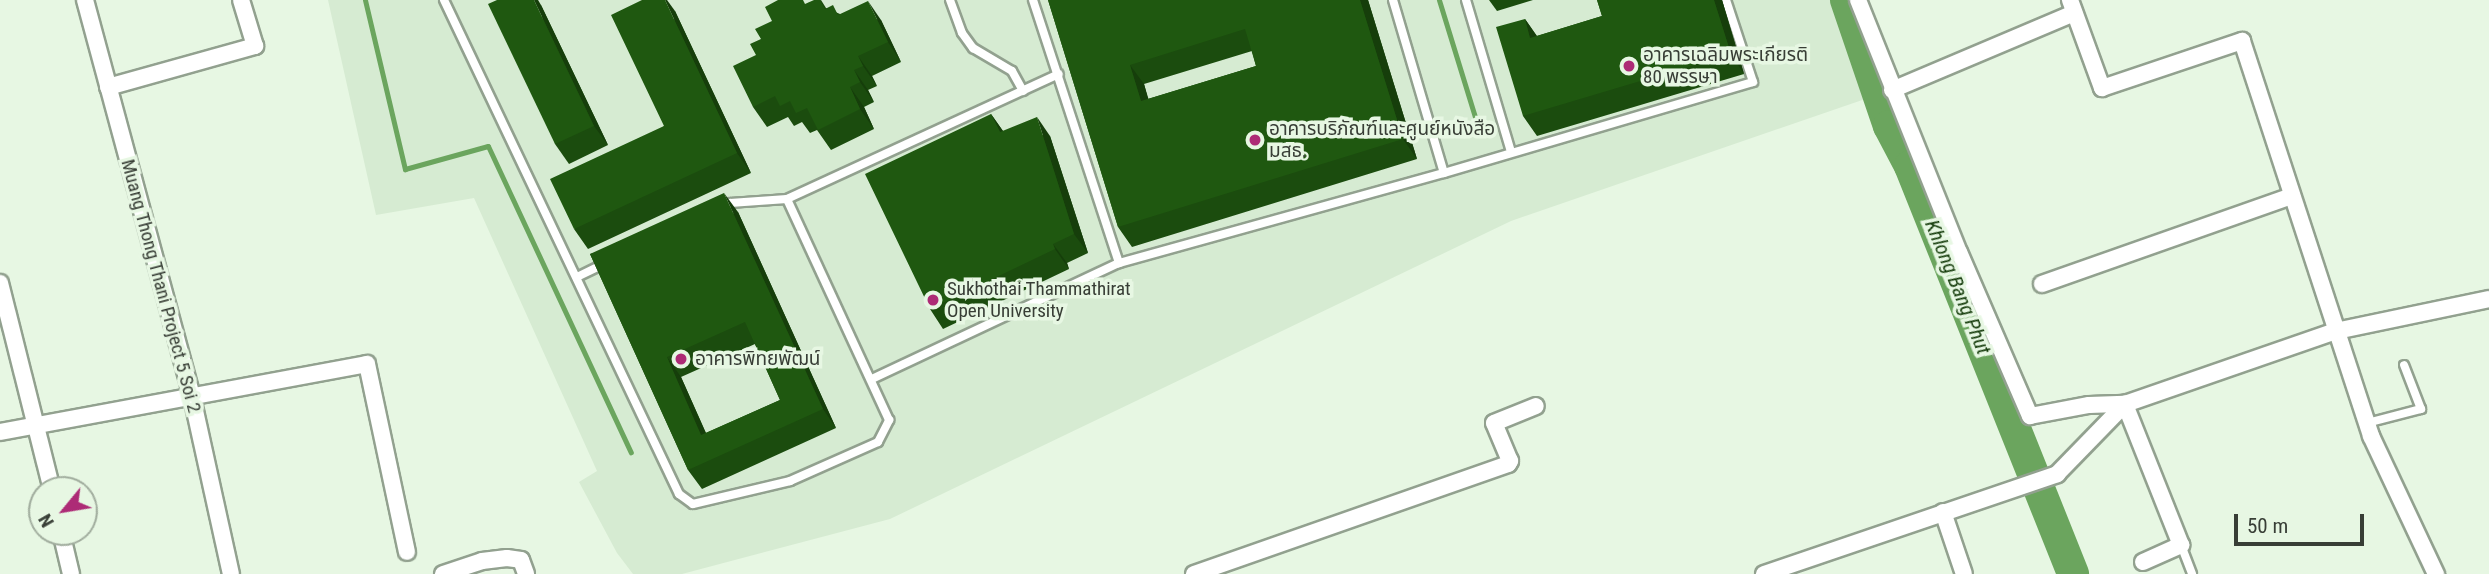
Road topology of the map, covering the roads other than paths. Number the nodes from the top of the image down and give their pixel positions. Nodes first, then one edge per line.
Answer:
1 (85, 0) edge
2 (241, 0) edge
3 (444, 0) edge
4 (950, 0) edge
5 (1033, 0) edge
6 (1393, 0) edge
7 (1466, 0) edge
8 (1726, 0) edge
9 (1858, 0) edge
10 (2072, 6) edge
11 (1059, 74) junction
12 (108, 87) junction
13 (1892, 90) junction
14 (1023, 91) junction
15 (1511, 152) junction
16 (1444, 173) junction
17 (2292, 197) junction
18 (787, 199) junction
19 (718, 209) edge
20 (613, 260) edge
21 (1119, 263) junction
22 (577, 277) junction
23 (0, 283) edge
24 (2042, 284) dead end
25 (2489, 299) edge
26 (2336, 331) junction
27 (2404, 365) dead end
28 (872, 379) junction
29 (192, 397) junction
30 (2124, 404) junction
31 (1536, 406) dead end
32 (2367, 423) junction
33 (37, 425) junction
34 (0, 432) edge
35 (49, 476) edge
36 (1943, 512) junction
37 (2181, 545) junction
38 (64, 546) edge
39 (407, 552) dead end
40 (2143, 562) dead end
41 (1217, 570) edge
42 (71, 574) edge
43 (231, 574) edge
44 (443, 574) edge
45 (526, 574) edge
46 (1194, 574) edge
47 (1764, 574) edge
48 (1964, 574) edge
49 (2192, 574) edge
50 (2436, 574) edge

1 - 12 street, Muang Thong Thani Project 5 Soi 2
2 - 12 street
3 - 22 lane
4 - 14 lane
5 - 11 lane
6 - 16 lane
7 - 15 lane
8 - 15 lane
9 - 13 street
10 - 13 street
10 - 17 street
11 - 14 lane
11 - 21 lane
12 - 29 street, Muang Thong Thani Project 5 Soi 2
13 - 30 street
14 - 18 lane
15 - 16 lane
16 - 21 lane
17 - 24 street
17 - 26 street
18 - 19 lane
18 - 28 lane
20 - 22 lane
21 - 28 lane
22 - 28 lane
23 - 33 street
25 - 26 street
26 - 30 street
26 - 32 street
27 - 32 lane
29 - 33 street
29 - 39 street
29 - 43 street, Muang Thong Thani Project 5 Soi 2
30 - 36 street
30 - 37 street
31 - 41 street
32 - 50 street
33 - 34 street
33 - 35 street
36 - 47 street
36 - 48 street
37 - 40 street
37 - 49 lane
38 - 42 street
41 - 46 street
44 - 45 street

